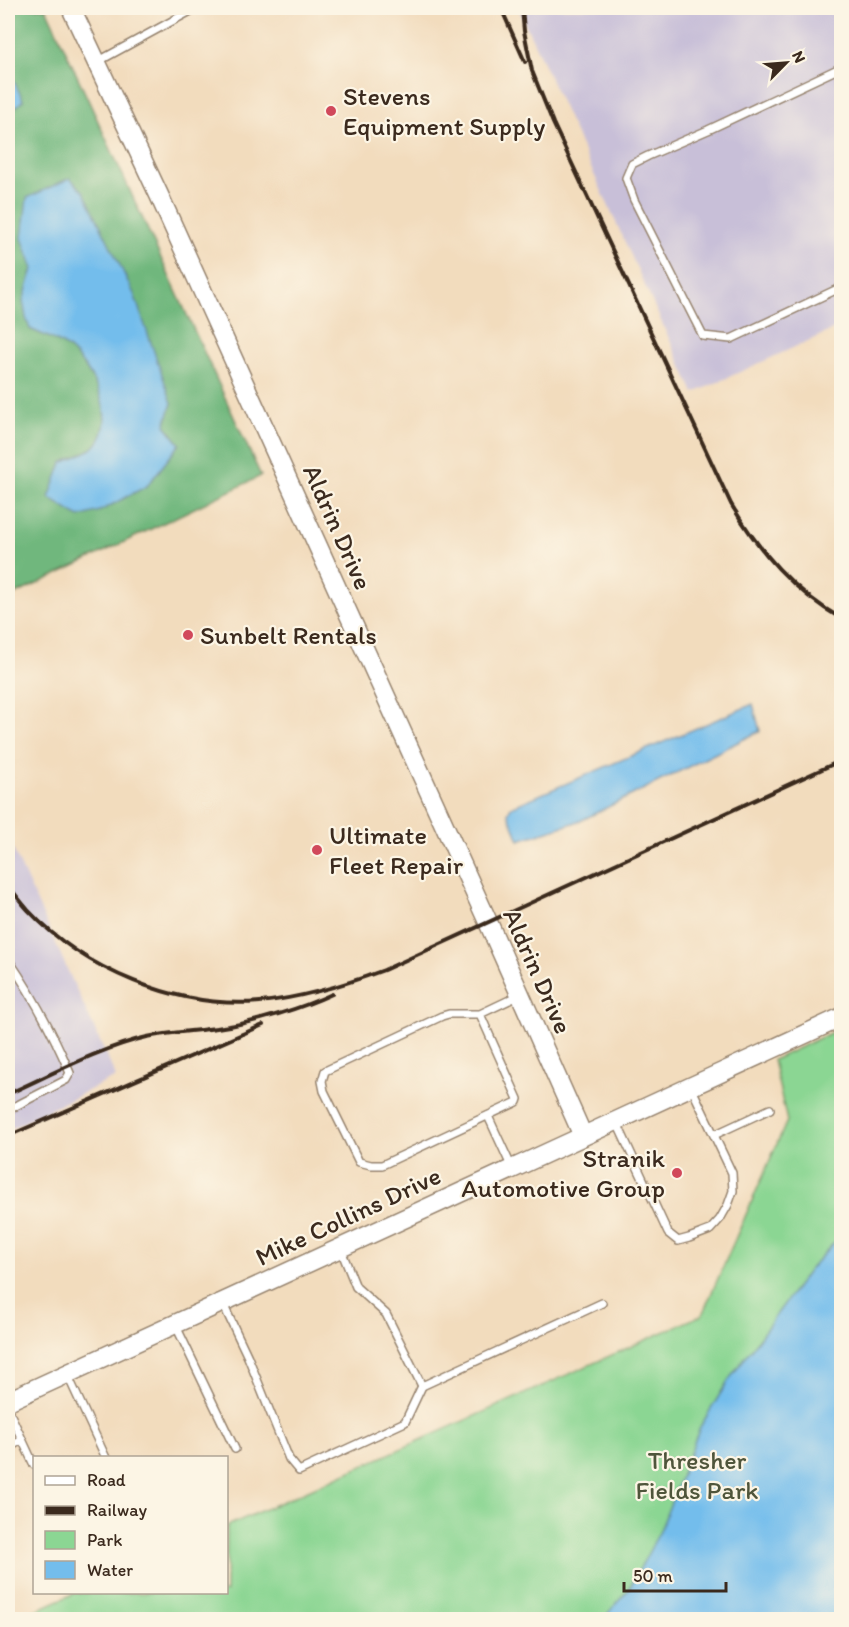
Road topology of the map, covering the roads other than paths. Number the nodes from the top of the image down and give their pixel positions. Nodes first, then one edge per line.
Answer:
1 (71, 8) edge
2 (196, 8) edge
3 (97, 62) junction
4 (842, 67) edge
5 (842, 287) edge
6 (8, 959) edge
7 (520, 994) junction
8 (480, 1014) junction
9 (842, 1017) edge
10 (691, 1086) junction
11 (770, 1109) dead end
12 (8, 1110) edge
13 (489, 1116) junction
14 (616, 1121) junction
15 (714, 1135) junction
16 (583, 1136) junction
17 (513, 1168) junction
18 (340, 1248) junction
19 (222, 1302) junction
20 (602, 1303) dead end
21 (175, 1324) junction
22 (66, 1374) junction
23 (422, 1386) junction
24 (8, 1401) edge
25 (8, 1409) edge
26 (22, 1440) junction
27 (8, 1448) edge
28 (235, 1449) dead end
29 (105, 1456) edge
30 (33, 1463) edge

1 - 3 street, Aldrin Drive
2 - 3 lane
3 - 7 street, Aldrin Drive
4 - 5 lane
6 - 12 lane
7 - 8 lane
7 - 16 street, Aldrin Drive
8 - 13 lane
8 - 13 lane
9 - 10 street, Mike Collins Drive
10 - 14 street, Mike Collins Drive
10 - 15 lane
11 - 15 lane
13 - 17 lane
14 - 15 lane
14 - 16 street, Mike Collins Drive
16 - 17 street, Mike Collins Drive
17 - 18 street, Mike Collins Drive
18 - 19 street, Mike Collins Drive
18 - 23 lane
19 - 21 street, Mike Collins Drive
19 - 23 lane
20 - 23 lane
21 - 22 street, Mike Collins Drive
21 - 28 lane
22 - 24 street, Mike Collins Drive
22 - 29 lane
25 - 26 lane
26 - 27 lane
26 - 30 lane

